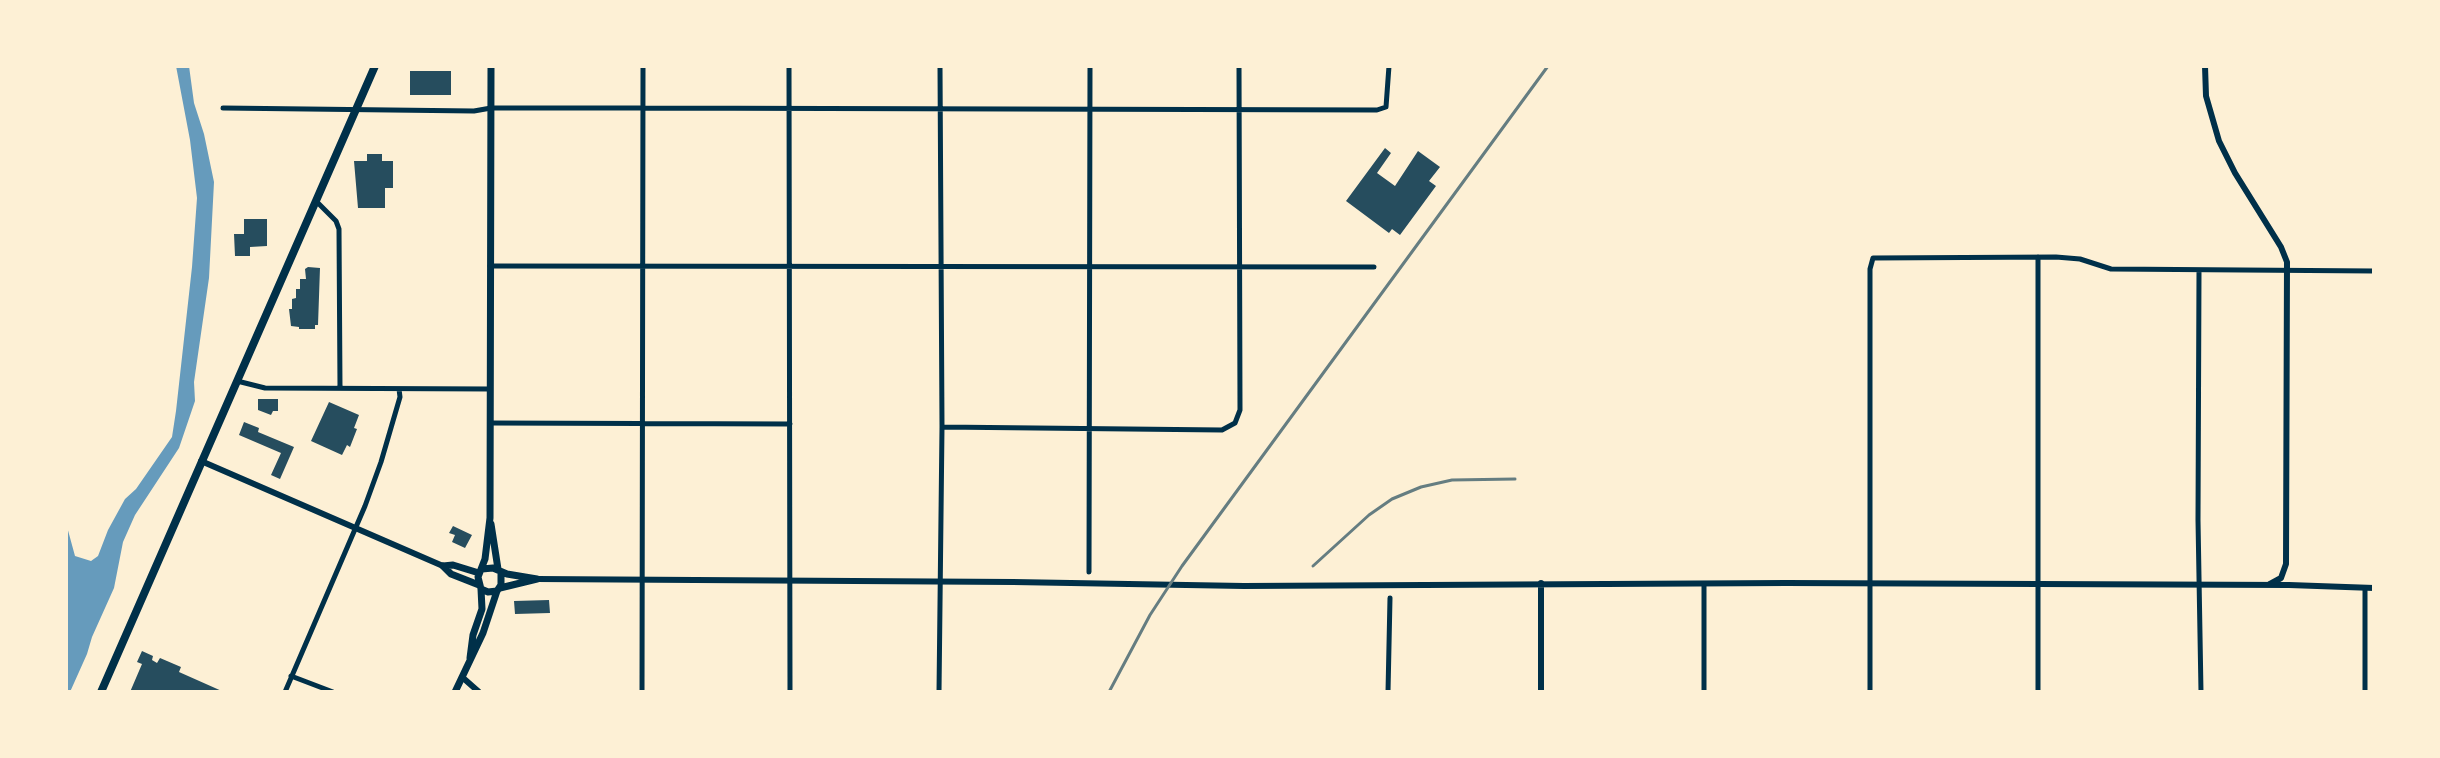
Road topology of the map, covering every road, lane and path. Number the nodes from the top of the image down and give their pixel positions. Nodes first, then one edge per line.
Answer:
1 (375, 66) edge
2 (491, 66) edge
3 (643, 66) edge
4 (789, 66) edge
5 (940, 66) edge
6 (1090, 66) edge
7 (1239, 66) edge
8 (1389, 66) edge
9 (2205, 66) edge
10 (223, 108) dead end
11 (491, 108) junction
12 (643, 108) junction
13 (357, 109) junction
14 (789, 109) junction
15 (940, 109) junction
16 (1090, 110) junction
17 (1239, 110) junction
18 (316, 201) junction
19 (2038, 257) junction
20 (790, 265) junction
21 (941, 265) junction
22 (490, 266) junction
23 (643, 267) junction
24 (1089, 267) junction
25 (1240, 267) junction
26 (1374, 267) dead end
27 (2199, 271) junction
28 (2287, 271) junction
29 (2374, 271) edge
30 (237, 381) junction
31 (340, 388) junction
32 (399, 389) junction
33 (490, 389) junction
34 (490, 423) junction
35 (641, 423) junction
36 (790, 424) junction
37 (942, 427) junction
38 (1089, 428) junction
39 (201, 461) junction
40 (490, 518) junction
41 (356, 529) junction
42 (443, 566) junction
43 (499, 570) junction
44 (481, 571) junction
45 (1089, 572) dead end
46 (537, 579) junction
47 (641, 580) junction
48 (790, 581) junction
49 (939, 582) junction
50 (1541, 583) junction
51 (1871, 583) junction
52 (1704, 584) junction
53 (2037, 584) junction
54 (2200, 585) junction
55 (2266, 585) junction
56 (480, 587) junction
57 (2365, 588) junction
58 (2374, 588) edge
59 (498, 590) junction
60 (1390, 598) dead end
61 (470, 658) junction
62 (291, 676) junction
63 (462, 677) junction
64 (101, 692) edge
65 (285, 692) edge
66 (333, 692) edge
67 (455, 692) edge
68 (479, 692) edge
69 (642, 692) edge
70 (790, 692) edge
71 (939, 692) edge
72 (1388, 692) edge
73 (1541, 692) edge
74 (1704, 692) edge
75 (1870, 692) edge
76 (2038, 692) edge
77 (2201, 692) edge
78 (2365, 692) edge

1 - 13 main road
2 - 11 main road
3 - 12 street
4 - 14 street
5 - 15 street
6 - 16 street
7 - 17 street
8 - 17 street
9 - 28 street
10 - 13 street
11 - 12 street
11 - 13 street
11 - 22 main road
12 - 14 street
12 - 23 street
13 - 18 main road
14 - 15 street
14 - 20 street
15 - 16 street
15 - 21 street
16 - 17 street
16 - 24 street
17 - 25 street
18 - 30 main road
18 - 31 street
19 - 27 street
19 - 51 street
19 - 53 street
20 - 21 street
20 - 23 street
20 - 36 street
21 - 24 street
21 - 37 street
22 - 23 street
22 - 33 main road
23 - 35 street
24 - 25 street
24 - 38 street
25 - 26 street
25 - 38 street
27 - 28 street
27 - 54 street
28 - 29 street
28 - 55 street
30 - 31 street
30 - 39 main road
31 - 32 street
32 - 33 street
32 - 41 street
33 - 34 main road
34 - 35 street
34 - 40 main road
35 - 36 street
35 - 47 street
36 - 48 street
37 - 38 street
37 - 49 street
38 - 45 street
39 - 41 street
39 - 64 main road
40 - 43 main road
40 - 44 main road
41 - 42 street
41 - 62 street
42 - 44 main road
42 - 56 main road
43 - 44 main road
43 - 46 main road
43 - 59 main road
44 - 56 main road
46 - 47 street
46 - 59 main road
47 - 48 street
47 - 69 street
48 - 49 street
48 - 70 street
49 - 50 street
49 - 71 street
50 - 52 street
50 - 73 street
51 - 52 street
51 - 53 street
51 - 75 street
52 - 74 street
53 - 54 street
53 - 76 street
54 - 55 street
54 - 77 street
55 - 57 street
56 - 59 main road
56 - 61 main road
57 - 58 street
57 - 78 street
59 - 61 main road
60 - 72 street
61 - 63 main road
62 - 65 street
62 - 66 street
63 - 67 main road
63 - 68 street

